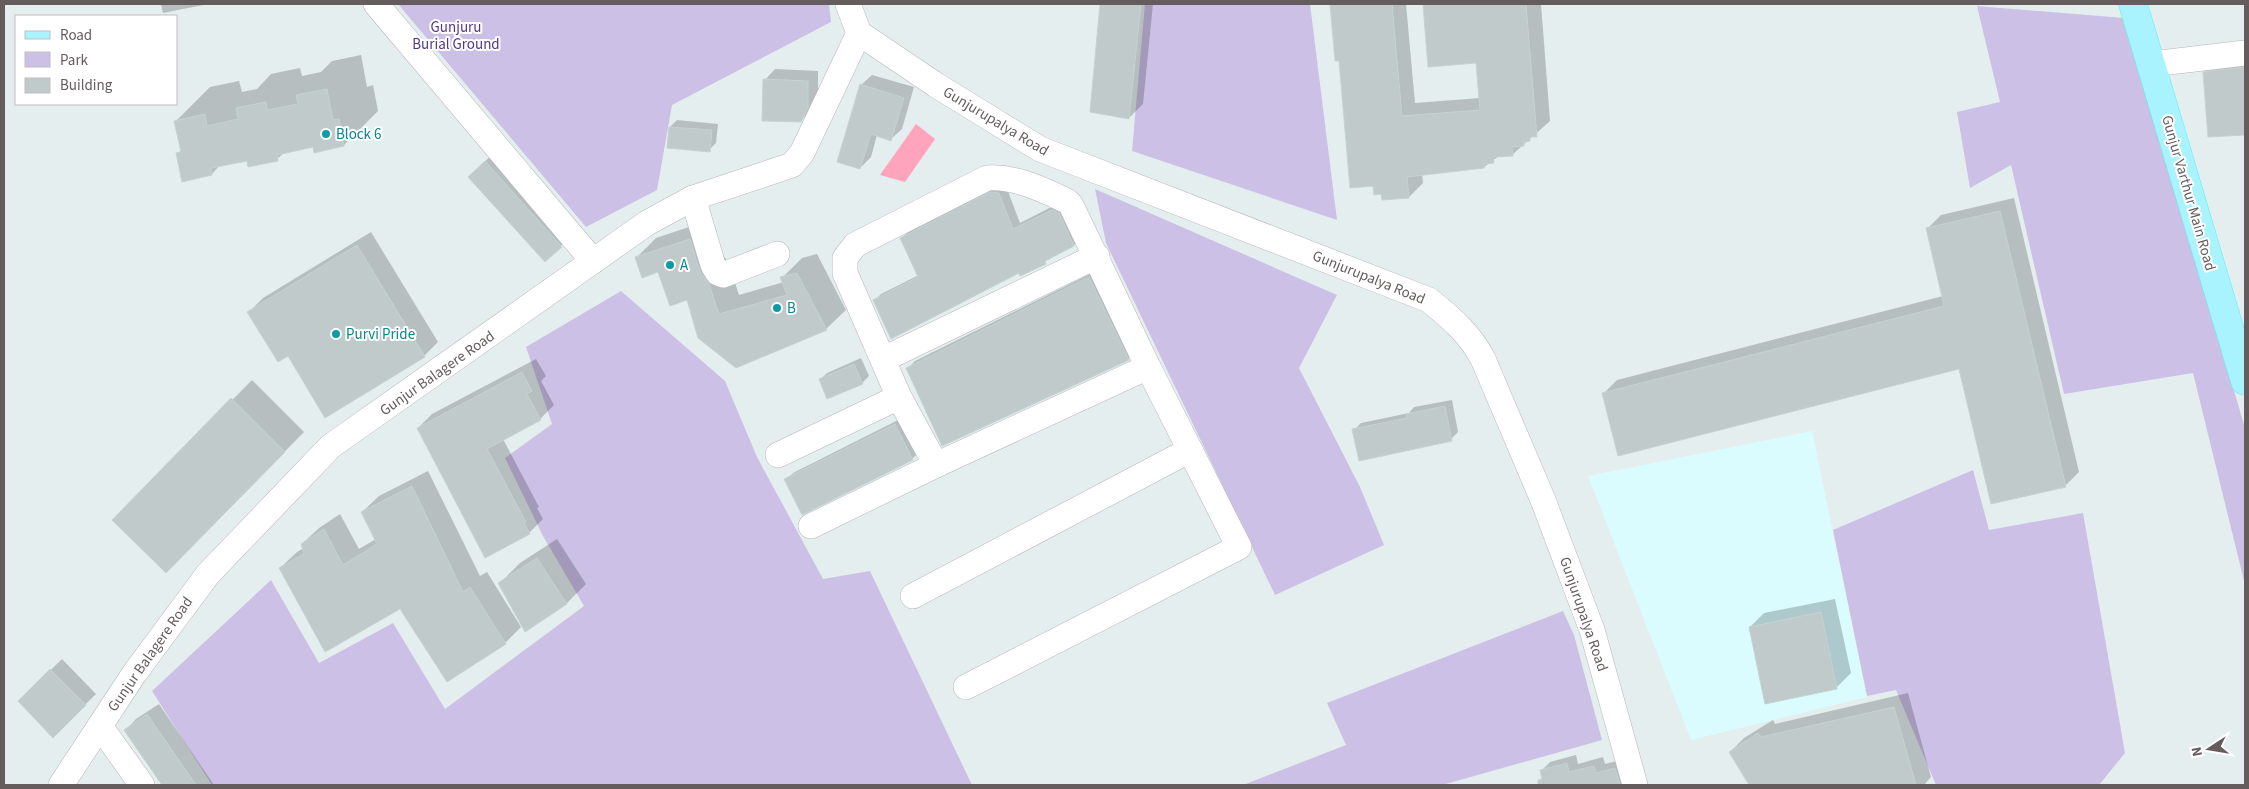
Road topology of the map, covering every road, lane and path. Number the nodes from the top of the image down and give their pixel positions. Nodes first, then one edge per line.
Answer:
1 (376, 4) edge
2 (848, 4) edge
3 (2133, 4) edge
4 (859, 32) junction
5 (2245, 53) edge
6 (2152, 64) junction
7 (1040, 149) junction
8 (1026, 183) junction
9 (693, 198) junction
10 (777, 254) dead end
11 (1097, 256) junction
12 (593, 261) junction
13 (884, 359) junction
14 (1148, 367) junction
15 (2245, 381) edge
16 (899, 397) junction
17 (1190, 450) junction
18 (778, 456) dead end
19 (936, 465) junction
20 (811, 526) dead end
21 (912, 596) dead end
22 (966, 687) dead end
23 (100, 726) junction
24 (61, 785) edge
25 (142, 785) edge
26 (1635, 785) edge

1 - 12 street
2 - 4 street
3 - 6 main road, Gunjur Varthur Main Road
4 - 7 street, Gunjurupalya Road
4 - 9 street, Gunjur Balagere Road
5 - 6 street
6 - 15 main road, Gunjur Varthur Main Road
7 - 8 street
7 - 26 street, Gunjurupalya Road
8 - 11 street
8 - 13 street
9 - 10 street
9 - 12 street, Gunjur Balagere Road
11 - 13 street
11 - 14 street
12 - 23 street, Gunjur Balagere Road
13 - 16 street
14 - 17 street
14 - 19 street
16 - 18 street
16 - 19 street
17 - 21 street
17 - 22 street
19 - 20 street
23 - 24 street, Gunjur Balagere Road
23 - 25 street

